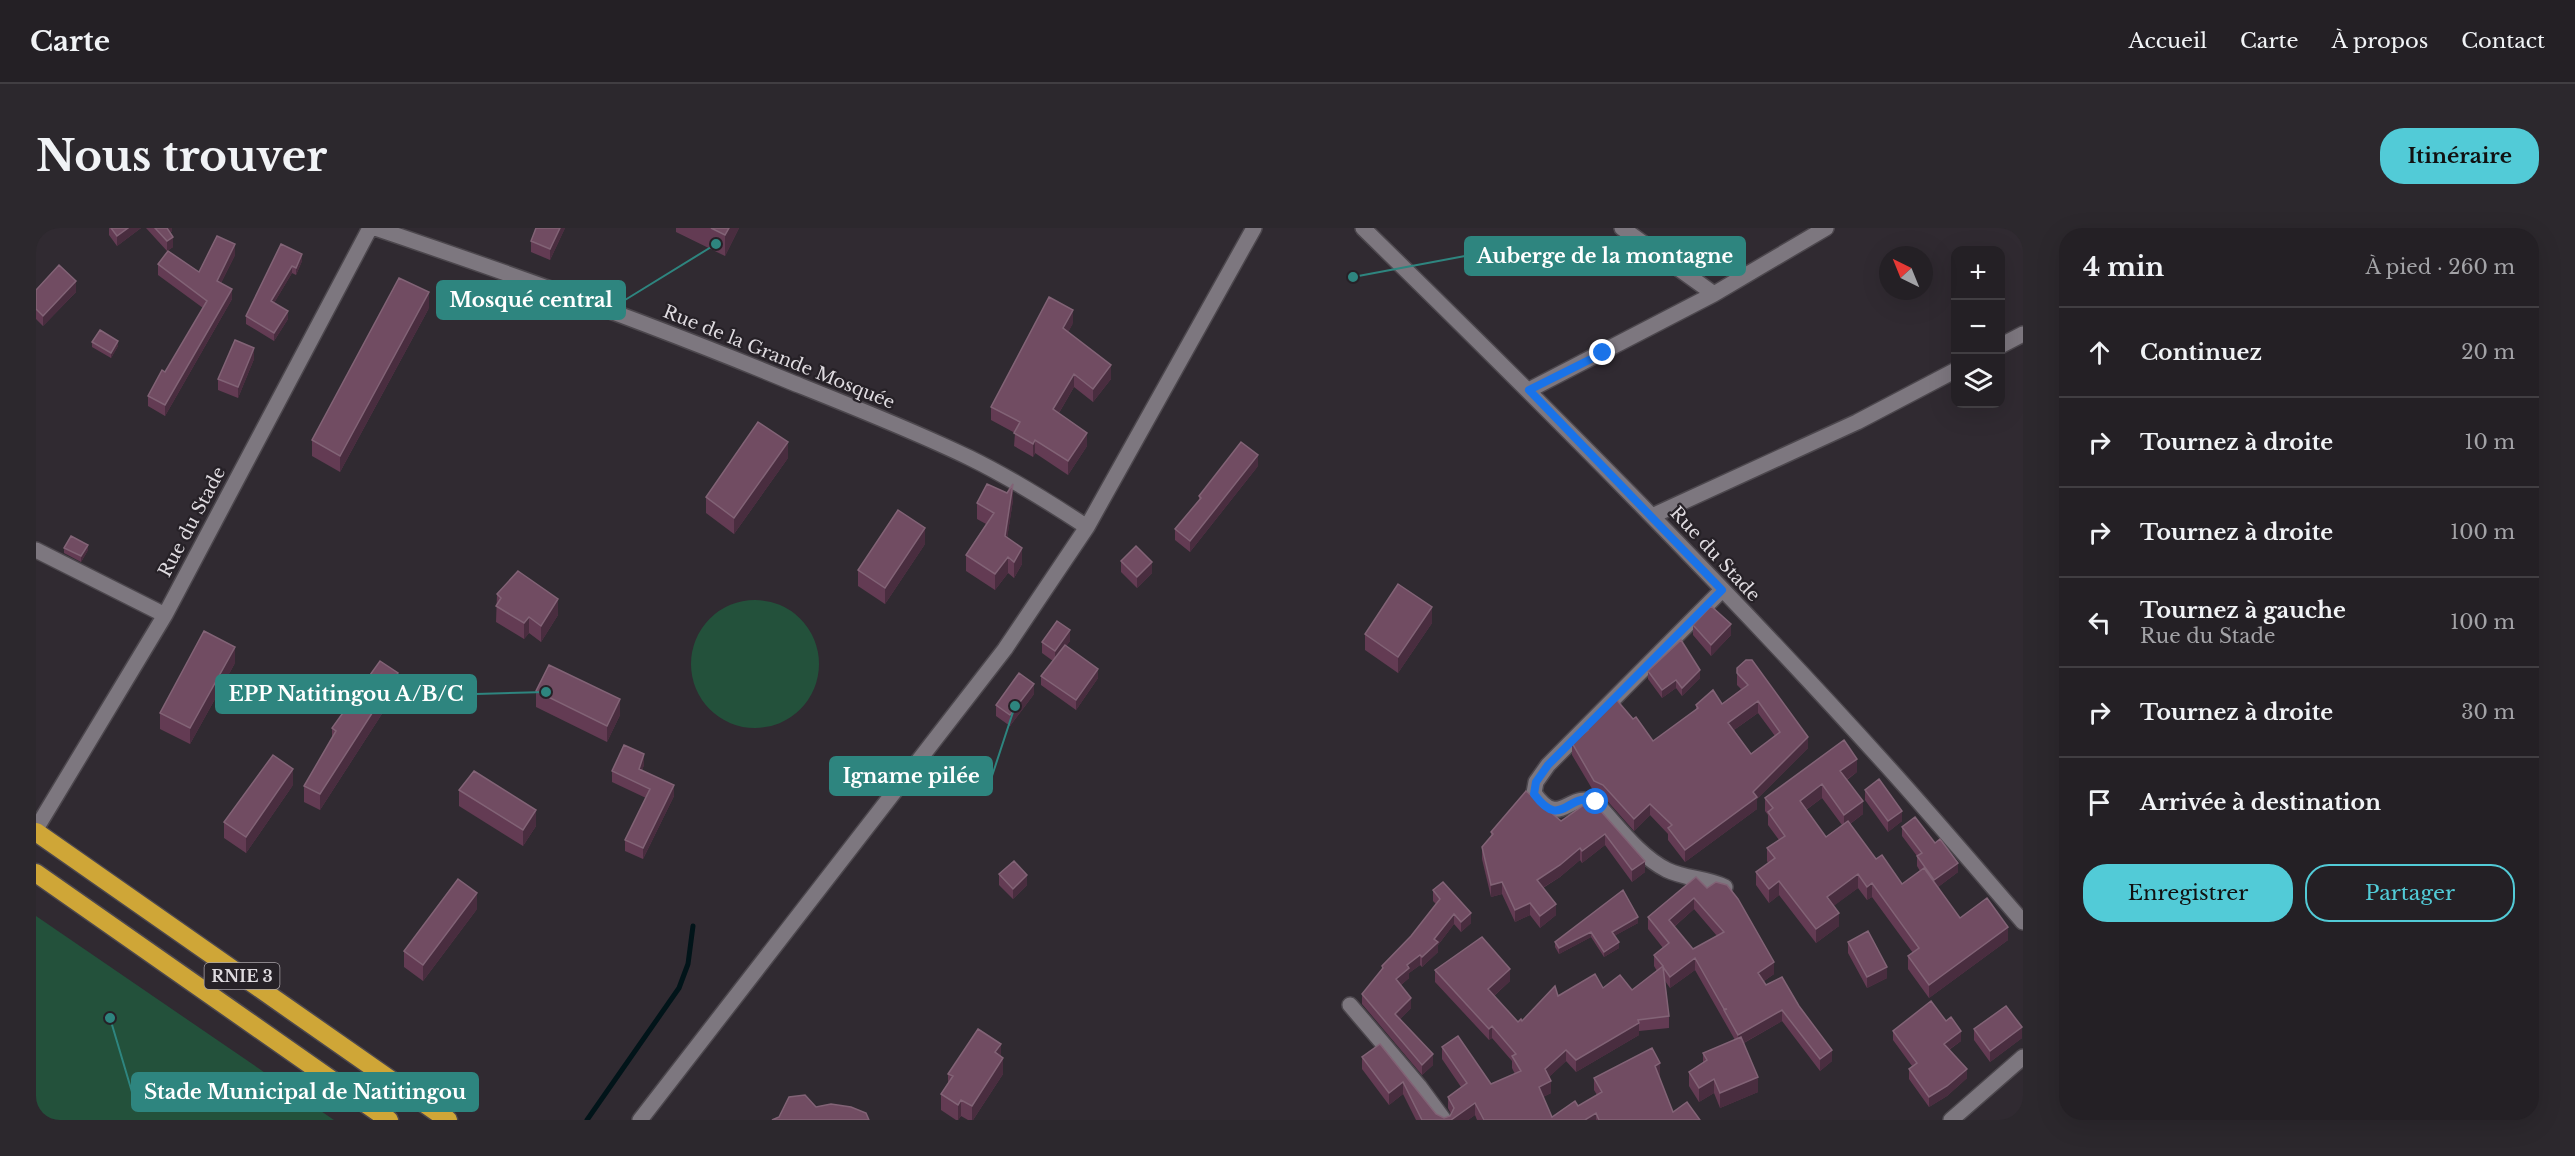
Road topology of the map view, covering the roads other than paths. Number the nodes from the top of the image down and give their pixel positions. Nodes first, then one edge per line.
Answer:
1 (370, 228) edge
2 (375, 228) edge
3 (1254, 228) edge
4 (1363, 228) edge
5 (1622, 228) edge
6 (1826, 228) edge
7 (1714, 294) junction
8 (2023, 334) edge
9 (2005, 344) edge
10 (1951, 373) edge
11 (1529, 390) junction
12 (1652, 516) junction
13 (1087, 527) junction
14 (36, 550) edge
15 (1722, 590) junction
16 (165, 615) junction
17 (36, 830) edge
18 (36, 873) edge
19 (1725, 887) edge
20 (2023, 922) edge
21 (1350, 1005) dead end
22 (2023, 1057) edge
23 (389, 1120) edge
24 (448, 1120) edge
25 (640, 1120) edge
26 (1444, 1120) edge
27 (1951, 1120) edge

1 - 16 street, Rue du Stade
2 - 13 street, Rue de la Grande Mosquée
3 - 13 street
4 - 11 street, Rue du Stade
5 - 7 street
6 - 7 street
7 - 11 street
8 - 9 street
10 - 12 street
11 - 12 street, Rue du Stade
12 - 15 street, Rue du Stade
13 - 25 street
14 - 16 street
15 - 19 street
15 - 20 street, Rue du Stade
16 - 17 street, Rue du Stade
17 - 24 highway, RNIE 3
18 - 23 highway, RNIE 3
21 - 26 street
22 - 27 street

